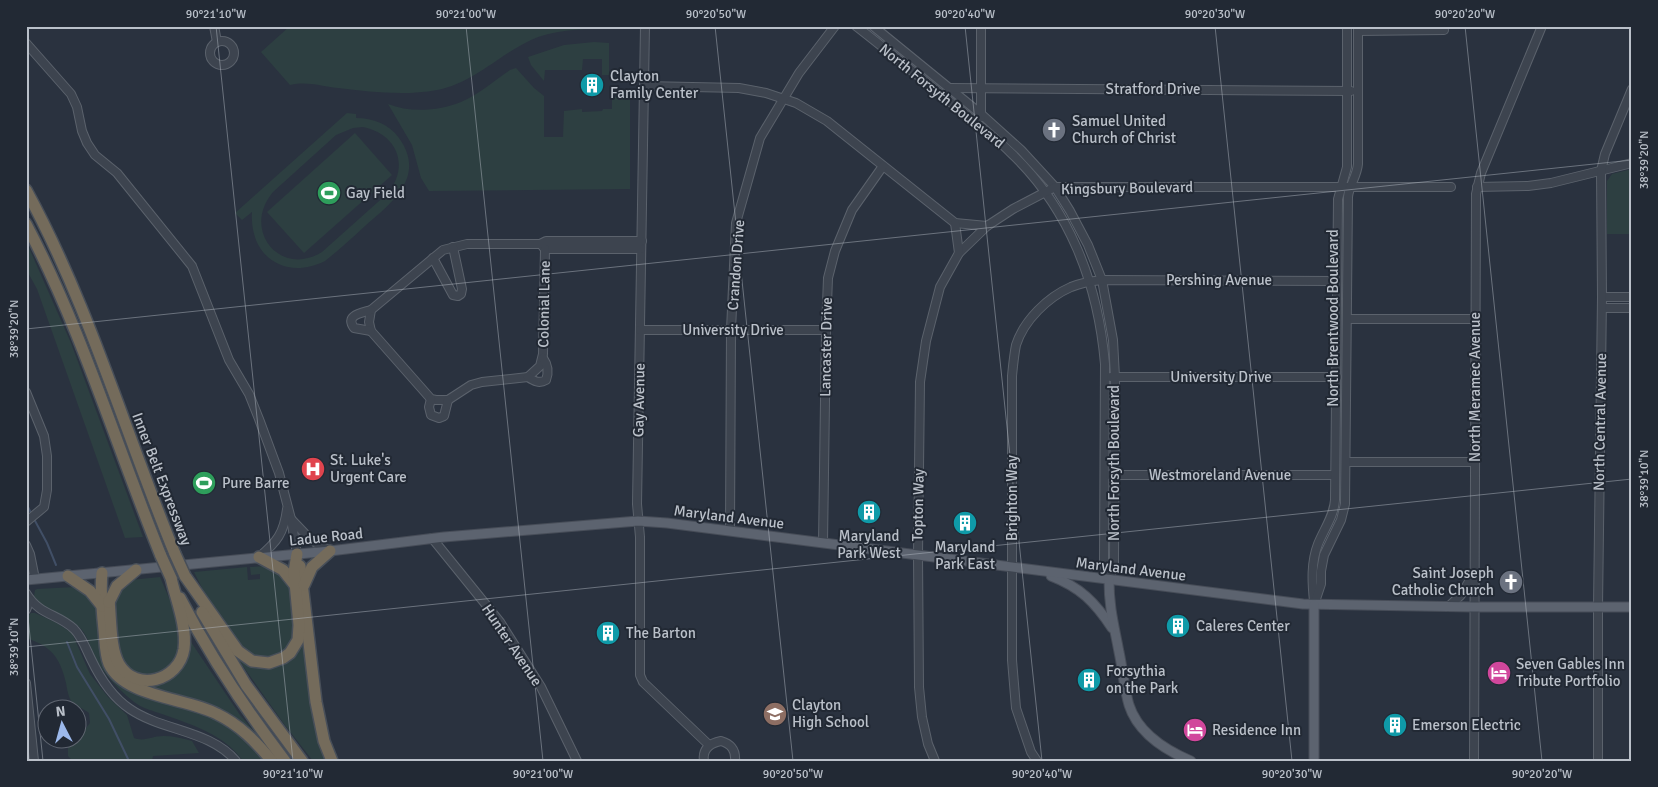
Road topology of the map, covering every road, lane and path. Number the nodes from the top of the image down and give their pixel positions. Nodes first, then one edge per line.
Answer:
1 (214, 26) edge
2 (645, 26) edge
3 (835, 26) edge
4 (856, 26) edge
5 (873, 26) edge
6 (981, 26) edge
7 (1347, 26) edge
8 (1542, 26) edge
9 (1358, 29) edge
10 (1444, 30) dead end
11 (217, 42) dead end
12 (26, 43) edge
13 (645, 86) junction
14 (949, 88) junction
15 (981, 88) junction
16 (1632, 89) edge
17 (1358, 90) junction
18 (1346, 91) junction
19 (783, 98) junction
20 (981, 114) junction
21 (981, 127) junction
22 (1632, 163) edge
23 (883, 166) junction
24 (1601, 171) junction
25 (1341, 186) junction
26 (1351, 186) junction
27 (1477, 186) junction
28 (1055, 187) junction
29 (1451, 187) dead end
30 (26, 190) edge
31 (1045, 192) junction
32 (956, 223) junction
33 (26, 224) edge
34 (987, 226) junction
35 (642, 245) junction
36 (542, 246) junction
37 (453, 247) junction
38 (959, 253) junction
39 (433, 258) junction
40 (1102, 280) junction
41 (1337, 281) junction
42 (1090, 282) junction
43 (1602, 297) junction
44 (1632, 297) edge
45 (1602, 308) junction
46 (1632, 308) edge
47 (371, 310) junction
48 (1347, 319) junction
49 (1475, 319) junction
50 (640, 330) junction
51 (732, 330) junction
52 (826, 330) junction
53 (371, 331) junction
54 (542, 358) junction
55 (528, 377) junction
56 (1105, 377) junction
57 (1115, 377) junction
58 (1336, 378) junction
59 (26, 392) edge
60 (431, 399) junction
61 (448, 400) junction
62 (1346, 462) junction
63 (1475, 462) junction
64 (1104, 475) junction
65 (1114, 475) junction
66 (1335, 475) junction
67 (287, 504) junction
68 (291, 519) junction
69 (27, 521) edge
70 (634, 521) junction
71 (730, 531) junction
72 (432, 538) junction
73 (823, 543) junction
74 (26, 545) edge
75 (330, 551) junction
76 (297, 554) junction
77 (918, 555) junction
78 (259, 557) junction
79 (1012, 568) junction
80 (136, 570) junction
81 (1040, 571) junction
82 (1474, 571) junction
83 (102, 573) junction
84 (68, 576) junction
85 (185, 576) junction
86 (171, 578) junction
87 (30, 580) edge
88 (1109, 580) junction
89 (299, 586) junction
90 (28, 596) edge
91 (105, 604) junction
92 (1314, 605) junction
93 (1448, 607) junction
94 (1474, 607) junction
95 (1598, 607) junction
96 (1632, 607) edge
97 (26, 610) edge
98 (1116, 634) junction
99 (26, 683) edge
100 (709, 745) junction
101 (34, 761) edge
102 (236, 761) edge
103 (272, 761) edge
104 (284, 761) edge
105 (302, 761) edge
106 (332, 761) edge
107 (577, 761) edge
108 (704, 761) edge
109 (735, 761) edge
110 (935, 761) edge
111 (1038, 761) edge
112 (1190, 761) edge
113 (1314, 761) edge
114 (1474, 761) edge
115 (1598, 761) edge

1 - 11 street
2 - 13 street, Gay Avenue
3 - 19 street, Crandon Drive
4 - 21 street, North Forsyth Boulevard
5 - 14 street, North Forsyth Boulevard
6 - 15 street
7 - 18 street, North Brentwood Boulevard
8 - 27 street, North Meramec Avenue
9 - 10 street
9 - 17 street, North Brentwood Boulevard
12 - 67 street
13 - 19 street
13 - 35 street, Gay Avenue
14 - 15 street, Stratford Drive
14 - 20 street, North Forsyth Boulevard
15 - 18 street, Stratford Drive
15 - 20 street
16 - 24 street, North Central Avenue
17 - 18 street, Stratford Drive
17 - 26 street, North Brentwood Boulevard
18 - 25 street, North Brentwood Boulevard
19 - 23 street
19 - 51 street, Crandon Drive
20 - 21 street
20 - 28 street, North Forsyth Boulevard
21 - 31 street, North Forsyth Boulevard
22 - 24 street
23 - 32 street
23 - 52 street, Lancaster Drive
24 - 27 street
24 - 43 street, North Central Avenue
25 - 26 street, Kingsbury Boulevard
25 - 28 street, Kingsbury Boulevard
25 - 41 street, North Brentwood Boulevard
26 - 29 street, Kingsbury Boulevard
26 - 48 street, North Brentwood Boulevard
27 - 49 street, North Meramec Avenue
28 - 31 street, Kingsbury Boulevard
28 - 40 street, North Forsyth Boulevard
30 - 85 highway, Inner Belt Expressway, bridge
31 - 34 street, Kingsbury Boulevard
31 - 42 street, North Forsyth Boulevard
32 - 34 street
32 - 38 street
33 - 86 highway, Inner Belt Expressway, bridge
34 - 38 street, Topton Way
35 - 36 street, Colonial Lane
35 - 50 street, Gay Avenue
36 - 37 street, Colonial Lane
36 - 54 street, Colonial Lane
37 - 39 street, Colonial Lane
37 - 39 street
38 - 77 street, Topton Way
39 - 47 street, Colonial Lane
40 - 41 street, Pershing Avenue
40 - 42 street, Brighton Way
40 - 57 street, North Forsyth Boulevard
41 - 58 street, North Brentwood Boulevard
42 - 56 street, North Forsyth Boulevard
42 - 79 street, Brighton Way
43 - 44 street
43 - 45 street, North Central Avenue
45 - 46 street
45 - 95 street, North Central Avenue
47 - 53 street
47 - 53 street, Colonial Lane
48 - 49 street
48 - 62 street, North Brentwood Boulevard
49 - 63 street, North Meramec Avenue
50 - 51 street, University Drive
50 - 70 street, Gay Avenue
51 - 52 street, University Drive
51 - 71 street, Crandon Drive
52 - 73 street, Lancaster Drive
53 - 60 street, Colonial Lane
54 - 55 street, Colonial Lane
54 - 55 street, Colonial Lane
55 - 61 street, Colonial Lane
56 - 57 street, University Drive
56 - 64 street, North Forsyth Boulevard
57 - 58 street, University Drive
57 - 65 street, North Forsyth Boulevard
58 - 66 street, North Brentwood Boulevard
59 - 69 street
60 - 61 street
60 - 61 street, Colonial Lane
62 - 63 street
62 - 92 street, North Brentwood Boulevard
63 - 82 street, North Meramec Avenue
64 - 65 street, Westmoreland Avenue
64 - 88 street, North Forsyth Boulevard
65 - 66 street, Westmoreland Avenue
65 - 88 street, North Forsyth Boulevard
66 - 92 street, North Brentwood Boulevard
67 - 68 street
67 - 78 street
68 - 75 street
68 - 76 street
70 - 71 main road, Maryland Avenue
70 - 72 main road, Ladue Road
70 - 100 street, Gay Avenue
71 - 73 main road, Maryland Avenue
72 - 75 main road, Ladue Road
72 - 107 street, Hunter Avenue
73 - 77 main road, Maryland Avenue
74 - 87 street
75 - 76 main road, Ladue Road
75 - 89 highway
76 - 78 main road, Ladue Road
76 - 89 highway
77 - 79 main road, Maryland Avenue
77 - 110 street, Topton Way
78 - 80 main road, Ladue Road
78 - 89 highway
79 - 81 main road, Maryland Avenue
79 - 111 street, Brighton Way
80 - 83 main road, Ladue Road
80 - 91 highway
81 - 88 main road, Maryland Avenue
81 - 98 main road
82 - 93 street
82 - 94 street, North Meramec Avenue
83 - 84 main road, Ladue Road
83 - 91 highway
84 - 87 main road, Ladue Road
84 - 91 highway
85 - 89 highway
85 - 105 highway, Inner Belt Expressway
86 - 91 highway
86 - 104 highway, Inner Belt Expressway
88 - 92 main road, Maryland Avenue
88 - 98 main road
89 - 106 highway
90 - 97 street
90 - 102 street
91 - 103 highway
92 - 93 main road, Maryland Avenue
92 - 113 main road, North Brentwood Boulevard
93 - 94 main road, Maryland Avenue
94 - 95 main road, Maryland Avenue
94 - 114 street, North Meramec Avenue
95 - 96 main road, Maryland Avenue
95 - 115 street, North Central Avenue
98 - 112 main road
99 - 101 street
100 - 108 street
100 - 109 street

